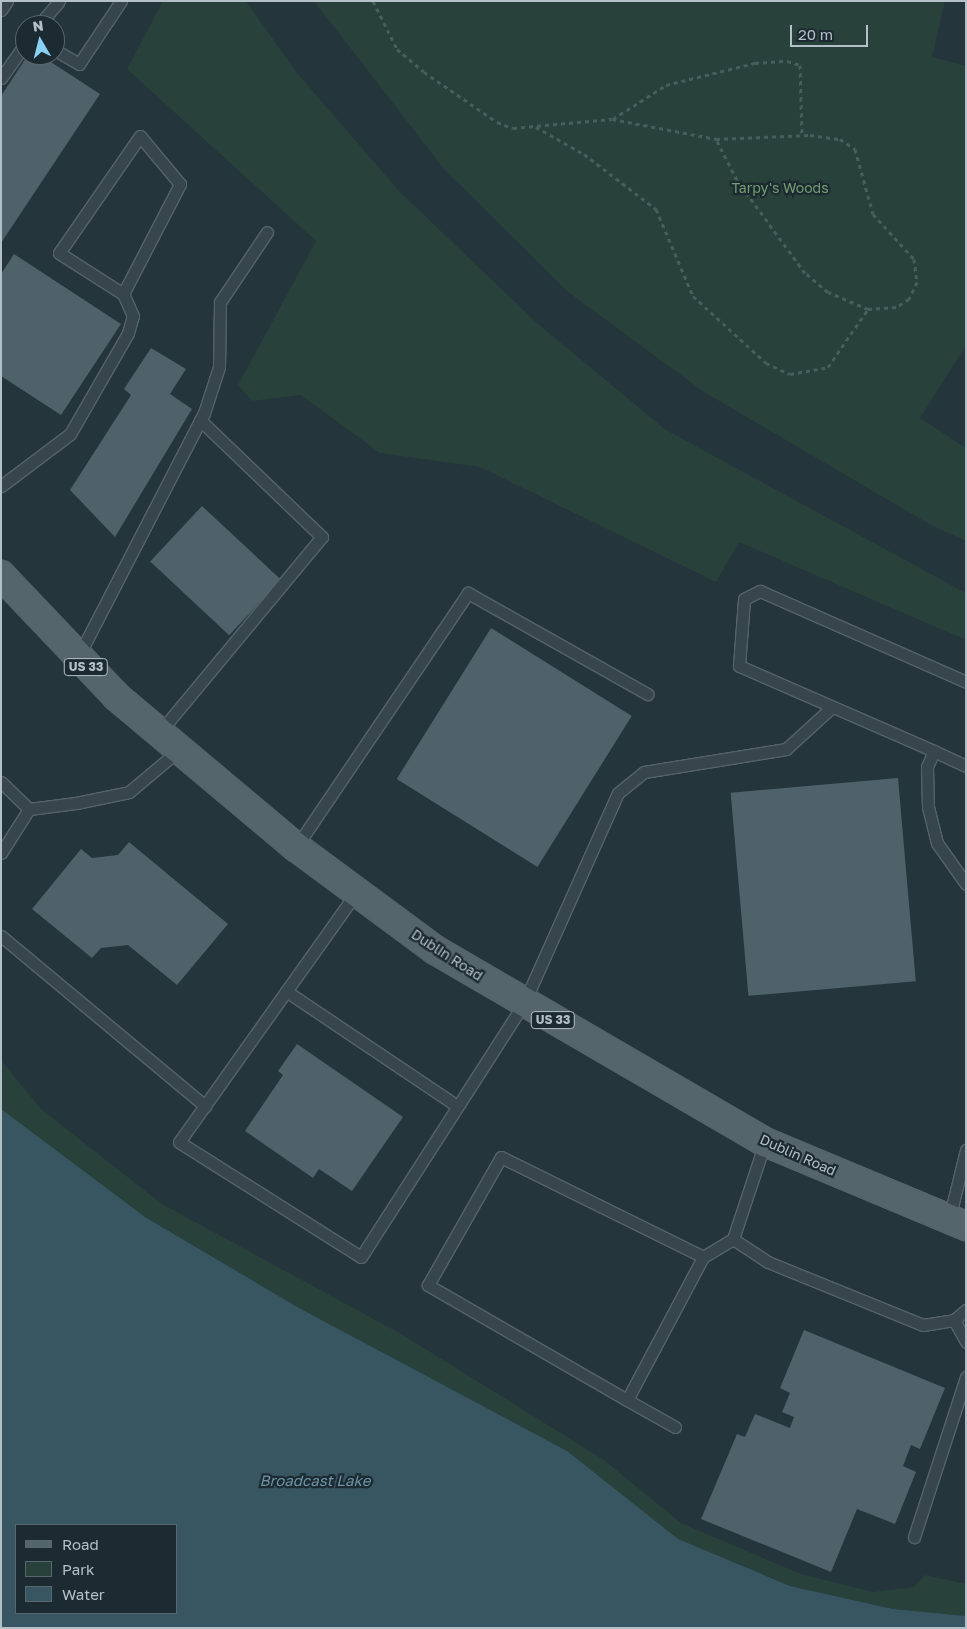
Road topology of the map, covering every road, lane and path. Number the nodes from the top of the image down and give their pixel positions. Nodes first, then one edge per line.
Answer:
1 (8, 1) edge
2 (59, 1) edge
3 (121, 1) edge
4 (374, 1) edge
5 (1, 10) edge
6 (47, 15) edge
7 (65, 56) edge
8 (15, 58) edge
9 (1, 78) edge
10 (612, 119) junction
11 (536, 127) junction
12 (802, 135) junction
13 (716, 139) junction
14 (267, 232) dead end
15 (123, 294) junction
16 (868, 309) junction
17 (200, 420) junction
18 (1, 486) edge
19 (1, 575) edge
20 (77, 658) junction
21 (966, 682) edge
22 (647, 694) dead end
23 (832, 706) junction
24 (169, 741) junction
25 (934, 751) junction
26 (966, 766) edge
27 (1, 782) edge
28 (29, 809) junction
29 (296, 847) junction
30 (1, 853) edge
31 (966, 884) edge
32 (356, 893) junction
33 (1, 936) edge
34 (286, 991) junction
35 (524, 1003) junction
36 (205, 1106) junction
37 (457, 1106) junction
38 (765, 1142) junction
39 (966, 1150) edge
40 (957, 1223) edge
41 (733, 1239) junction
42 (703, 1257) junction
43 (966, 1310) edge
44 (954, 1320) junction
45 (966, 1342) edge
46 (966, 1376) edge
47 (627, 1400) junction
48 (675, 1427) dead end
49 (914, 1536) dead end

1 - 5 lane
2 - 6 lane
3 - 7 lane
4 - 11 path
8 - 9 lane
10 - 11 path
10 - 12 path
10 - 13 path
11 - 16 path
12 - 13 path
12 - 16 path
13 - 16 path
14 - 17 lane
15 - 15 lane
15 - 18 lane
17 - 20 lane
17 - 24 lane
19 - 20 main road, Dublin Road / US 33
20 - 24 main road, Dublin Road / US 33
21 - 23 lane
22 - 29 lane
23 - 25 lane
23 - 35 lane
24 - 28 lane
24 - 29 main road, Dublin Road / US 33
25 - 26 lane
25 - 31 lane
27 - 28 lane
28 - 30 lane
29 - 32 main road, Dublin Road / US 33
32 - 34 lane
32 - 35 main road, Dublin Road / US 33
33 - 36 lane
34 - 36 lane
34 - 37 lane
35 - 37 lane
35 - 38 main road, Dublin Road / US 33
36 - 37 lane
38 - 40 main road, Dublin Road / US 33
38 - 41 lane
39 - 40 lane
41 - 42 lane
41 - 44 lane
42 - 47 lane
42 - 47 lane
43 - 44 lane
44 - 45 lane
46 - 49 lane
47 - 48 lane

